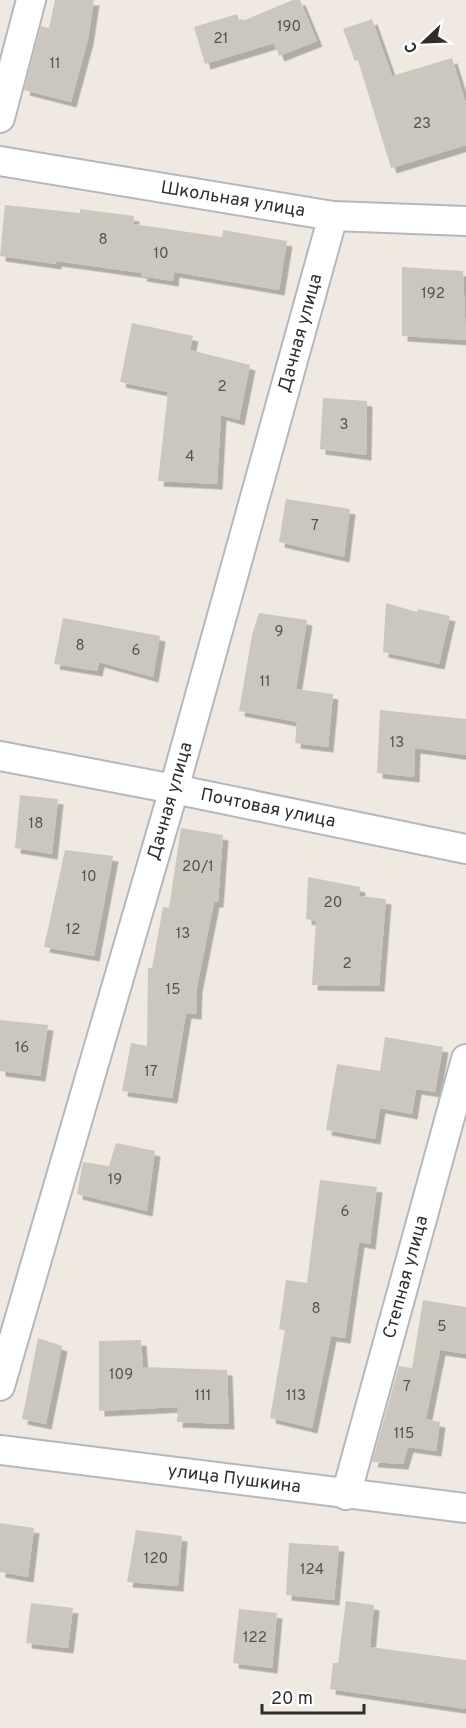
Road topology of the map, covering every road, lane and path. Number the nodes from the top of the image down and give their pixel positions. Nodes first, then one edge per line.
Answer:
1 (31, 0) edge
2 (0, 118) edge
3 (0, 161) edge
4 (333, 216) junction
5 (466, 221) edge
6 (0, 756) edge
7 (174, 789) junction
8 (466, 849) edge
9 (466, 1059) edge
10 (0, 1386) edge
11 (0, 1450) edge
12 (346, 1495) junction
13 (466, 1508) edge

1 - 2 street
3 - 4 street, Школьная улица
4 - 5 street, Школьная улица
4 - 7 street, Дачная улица
6 - 7 street, Почтовая улица
7 - 8 street, Почтовая улица
7 - 10 street, Дачная улица
9 - 12 street, Степная улица
11 - 12 street, улица Пушкина
12 - 13 street, улица Пушкина

